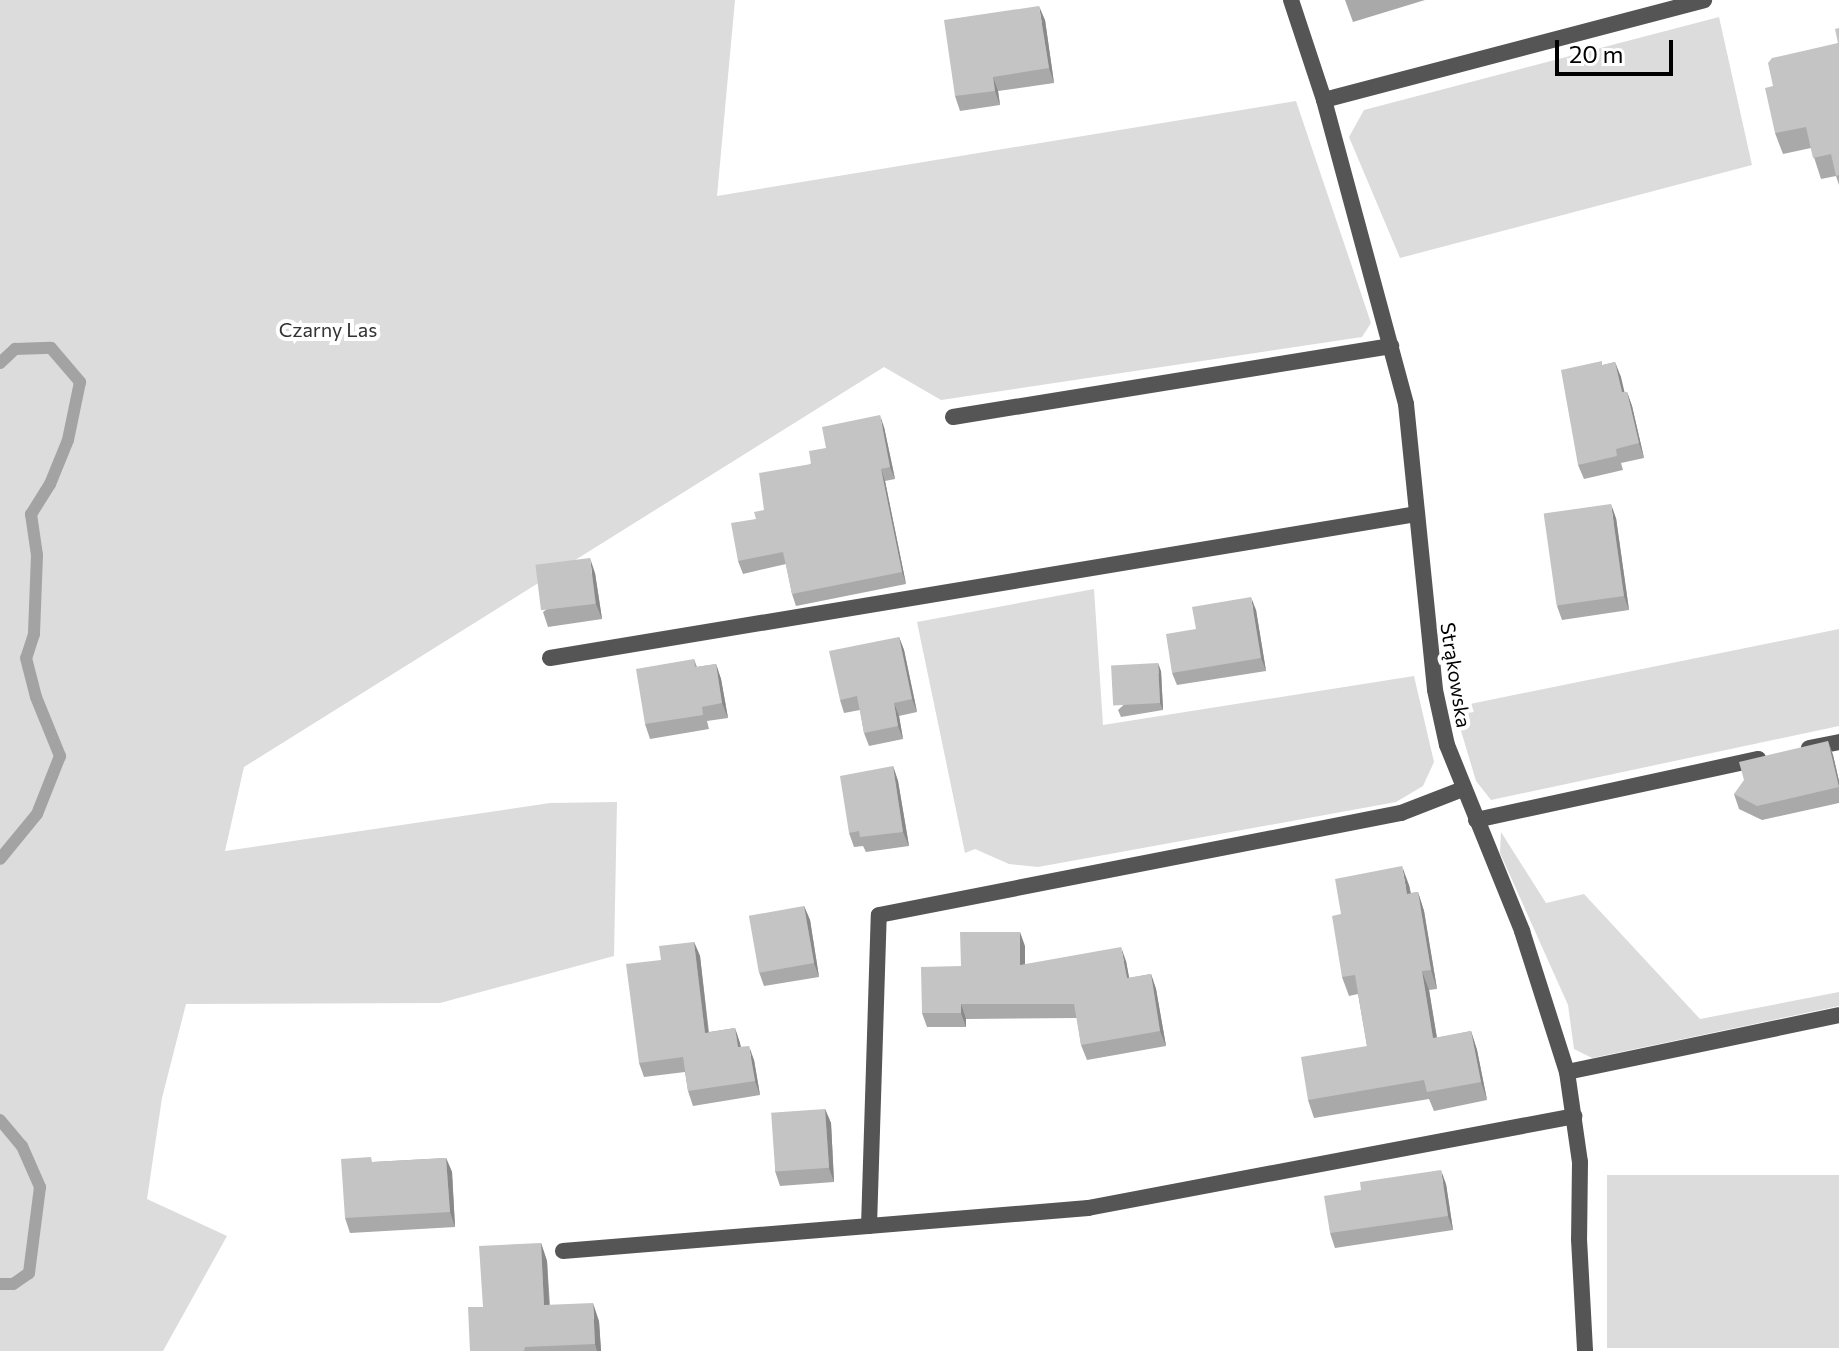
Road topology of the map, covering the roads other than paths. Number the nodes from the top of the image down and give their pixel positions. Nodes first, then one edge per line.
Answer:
1 (1291, 0) edge
2 (1704, 0) edge
3 (1324, 100) junction
4 (1391, 346) junction
5 (953, 417) dead end
6 (1417, 514) junction
7 (550, 658) dead end
8 (1839, 742) edge
9 (1463, 789) junction
10 (1476, 820) junction
11 (1839, 1015) edge
12 (1567, 1072) junction
13 (1574, 1116) junction
14 (869, 1226) junction
15 (563, 1251) dead end
16 (1585, 1351) edge

1 - 3 street, Strąkowska
2 - 3 street
3 - 4 street, Strąkowska
4 - 5 street
4 - 6 street, Strąkowska
6 - 7 street
6 - 9 street, Strąkowska
8 - 10 street
9 - 10 street, Strąkowska
9 - 14 street
10 - 12 street, Strąkowska
11 - 12 street
12 - 13 street, Strąkowska
13 - 14 street
13 - 16 street, Strąkowska
14 - 15 street

